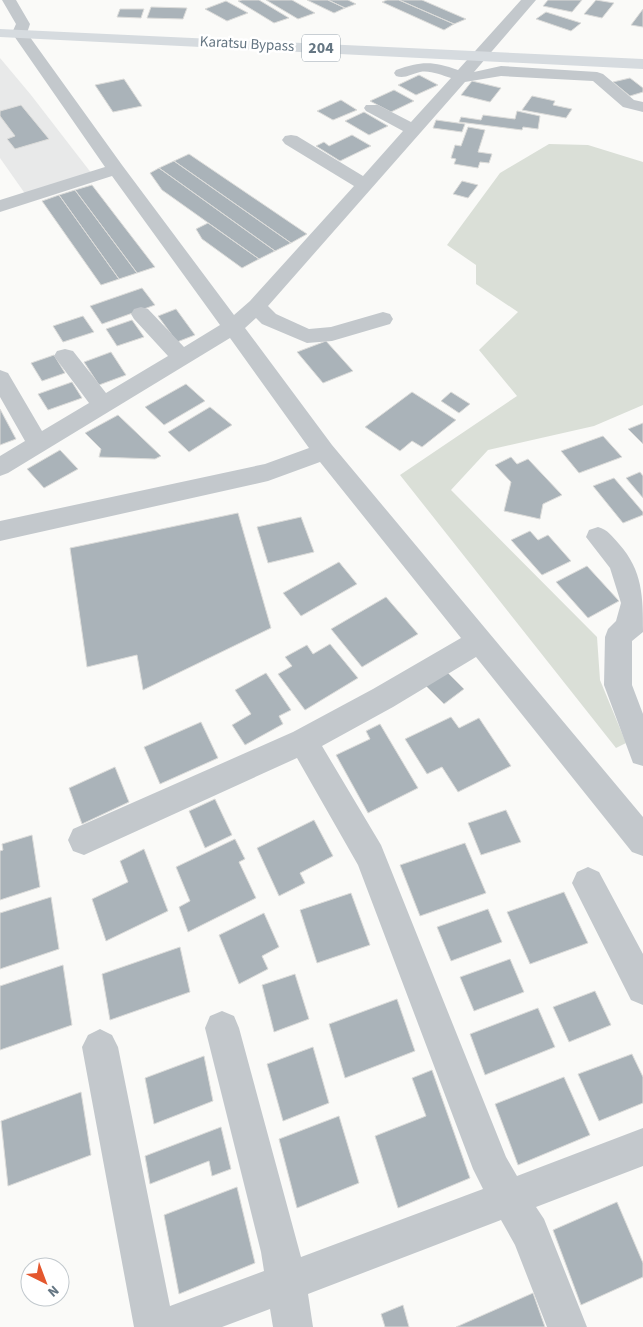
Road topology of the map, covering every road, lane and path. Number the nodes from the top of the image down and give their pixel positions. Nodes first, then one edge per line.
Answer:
1 (9, 0) edge
2 (529, 0) edge
3 (11, 28) edge
4 (484, 50) junction
5 (643, 51) edge
6 (643, 64) edge
7 (402, 73) dead end
8 (460, 77) junction
9 (643, 106) edge
10 (372, 108) dead end
11 (413, 130) junction
12 (291, 140) dead end
13 (116, 169) junction
14 (365, 185) junction
15 (0, 206) edge
16 (257, 306) junction
17 (141, 314) dead end
18 (383, 319) dead end
19 (233, 327) junction
20 (65, 356) dead end
21 (182, 358) junction
22 (0, 378) edge
23 (103, 406) junction
24 (38, 444) junction
25 (324, 451) junction
26 (0, 467) edge
27 (0, 531) edge
28 (598, 537) dead end
29 (635, 623) edge
30 (480, 641) junction
31 (630, 686) edge
32 (303, 741) junction
33 (643, 753) edge
34 (84, 840) dead end
35 (643, 841) edge
36 (588, 883) dead end
37 (643, 988) edge
38 (222, 1028) dead end
39 (100, 1047) dead end
40 (643, 1147) edge
41 (509, 1198) junction
42 (286, 1283) junction
43 (154, 1327) edge
44 (170, 1327) edge
45 (293, 1327) edge
46 (567, 1327) edge

1 - 3 street
2 - 4 street
3 - 4 highway, Karatsu Bypass / 204
3 - 13 street
4 - 5 highway, Karatsu Bypass / 204
4 - 6 highway, Karatsu Bypass / 204
4 - 8 street
7 - 8 street
8 - 9 street
8 - 11 street
10 - 11 street
11 - 14 street
12 - 14 street
13 - 15 street
13 - 19 street
14 - 16 street
16 - 18 street
16 - 19 street
17 - 21 street
19 - 21 street
19 - 25 street
20 - 23 street
21 - 23 street
22 - 24 street
23 - 24 street
24 - 26 street
25 - 27 street
25 - 30 street
28 - 29 street
29 - 31 street
30 - 32 street
30 - 35 street
31 - 33 street
32 - 34 street
32 - 41 street
36 - 37 street
38 - 42 street
39 - 43 street
40 - 41 street
41 - 42 street
41 - 46 street
42 - 44 street
42 - 45 street

